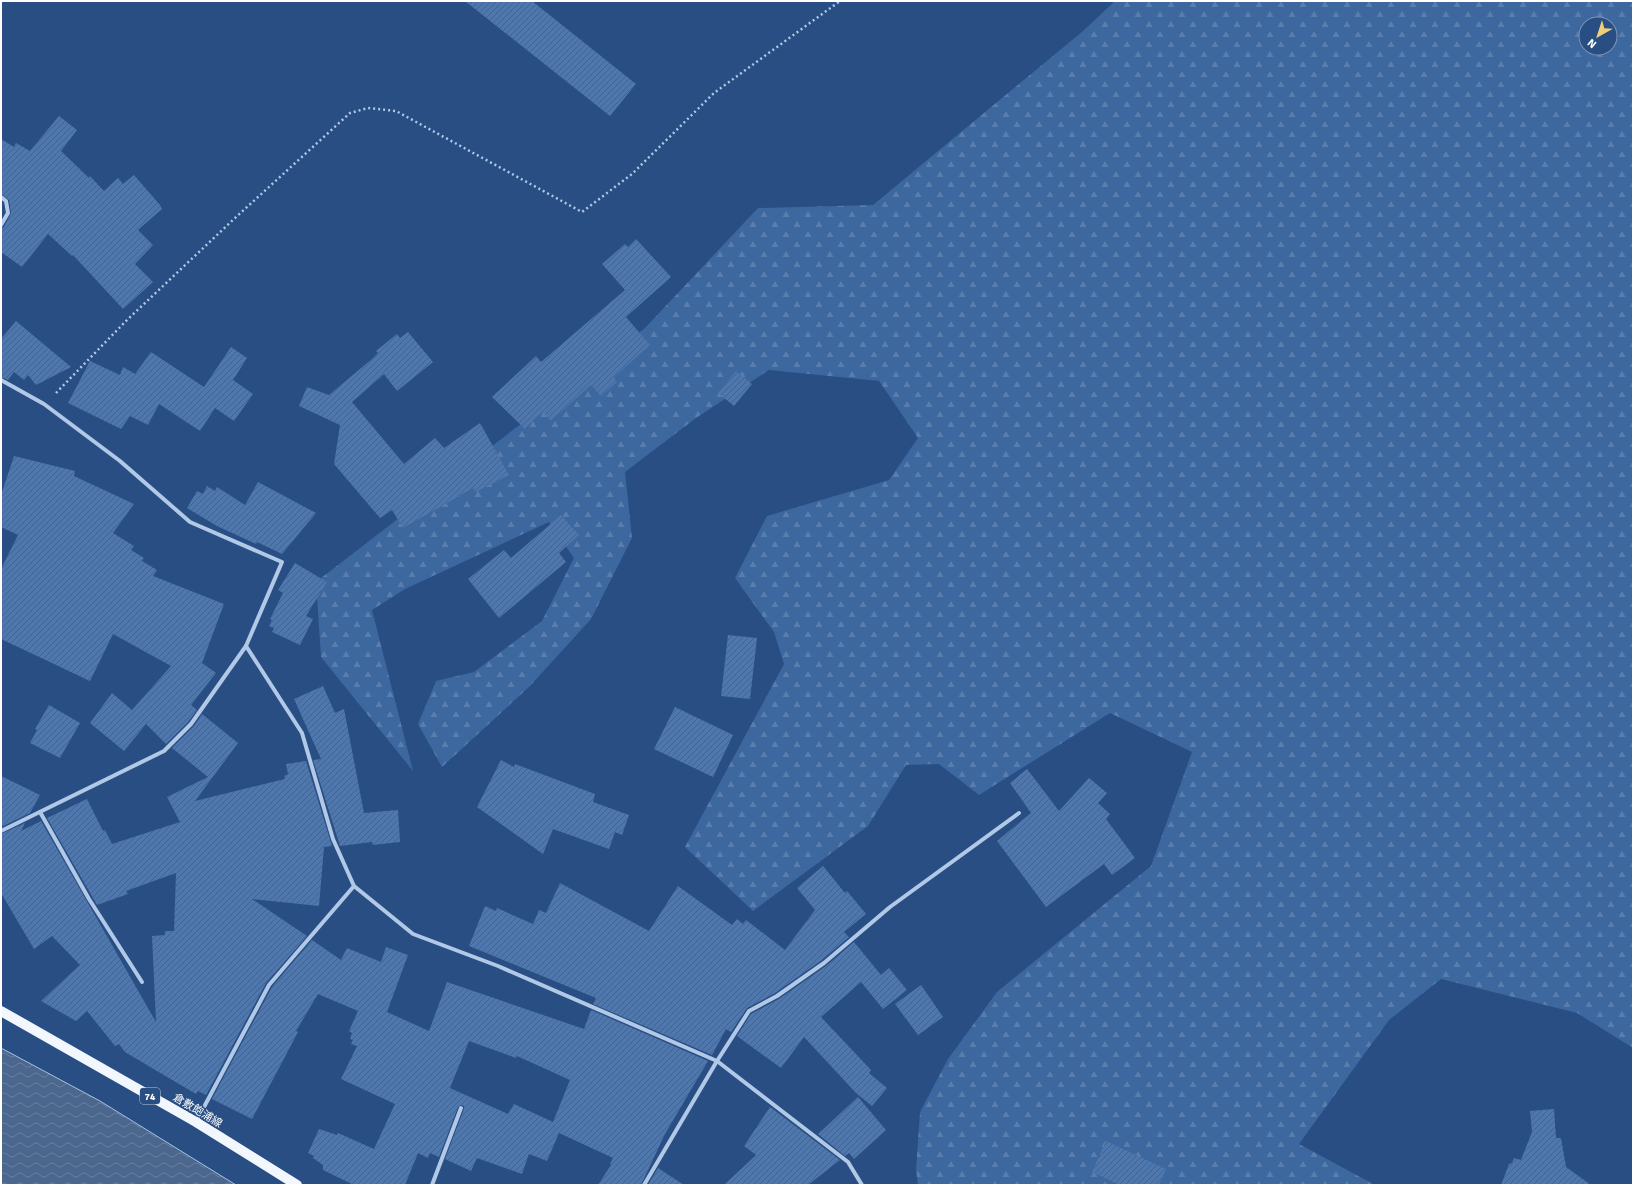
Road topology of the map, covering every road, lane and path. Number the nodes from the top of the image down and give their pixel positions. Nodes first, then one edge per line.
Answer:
1 (840, 1) edge
2 (1, 197) edge
3 (1, 225) edge
4 (1, 380) edge
5 (44, 404) junction
6 (246, 646) junction
7 (40, 812) junction
8 (1019, 813) dead end
9 (1, 831) edge
10 (354, 886) junction
11 (142, 982) dead end
12 (1, 1011) edge
13 (717, 1061) junction
14 (462, 1108) dead end
15 (196, 1122) junction
16 (297, 1185) edge
17 (432, 1185) edge
18 (644, 1185) edge
19 (862, 1185) edge

1 - 5 path
2 - 3 street
4 - 5 street
5 - 6 street
6 - 7 street
6 - 10 street
7 - 9 street
7 - 11 street
8 - 13 street
10 - 13 street
10 - 15 street
12 - 15 main road, 倉敷飽浦線 / 74
13 - 18 street
13 - 19 street
14 - 17 street
15 - 16 main road, 倉敷飽浦線 / 74

